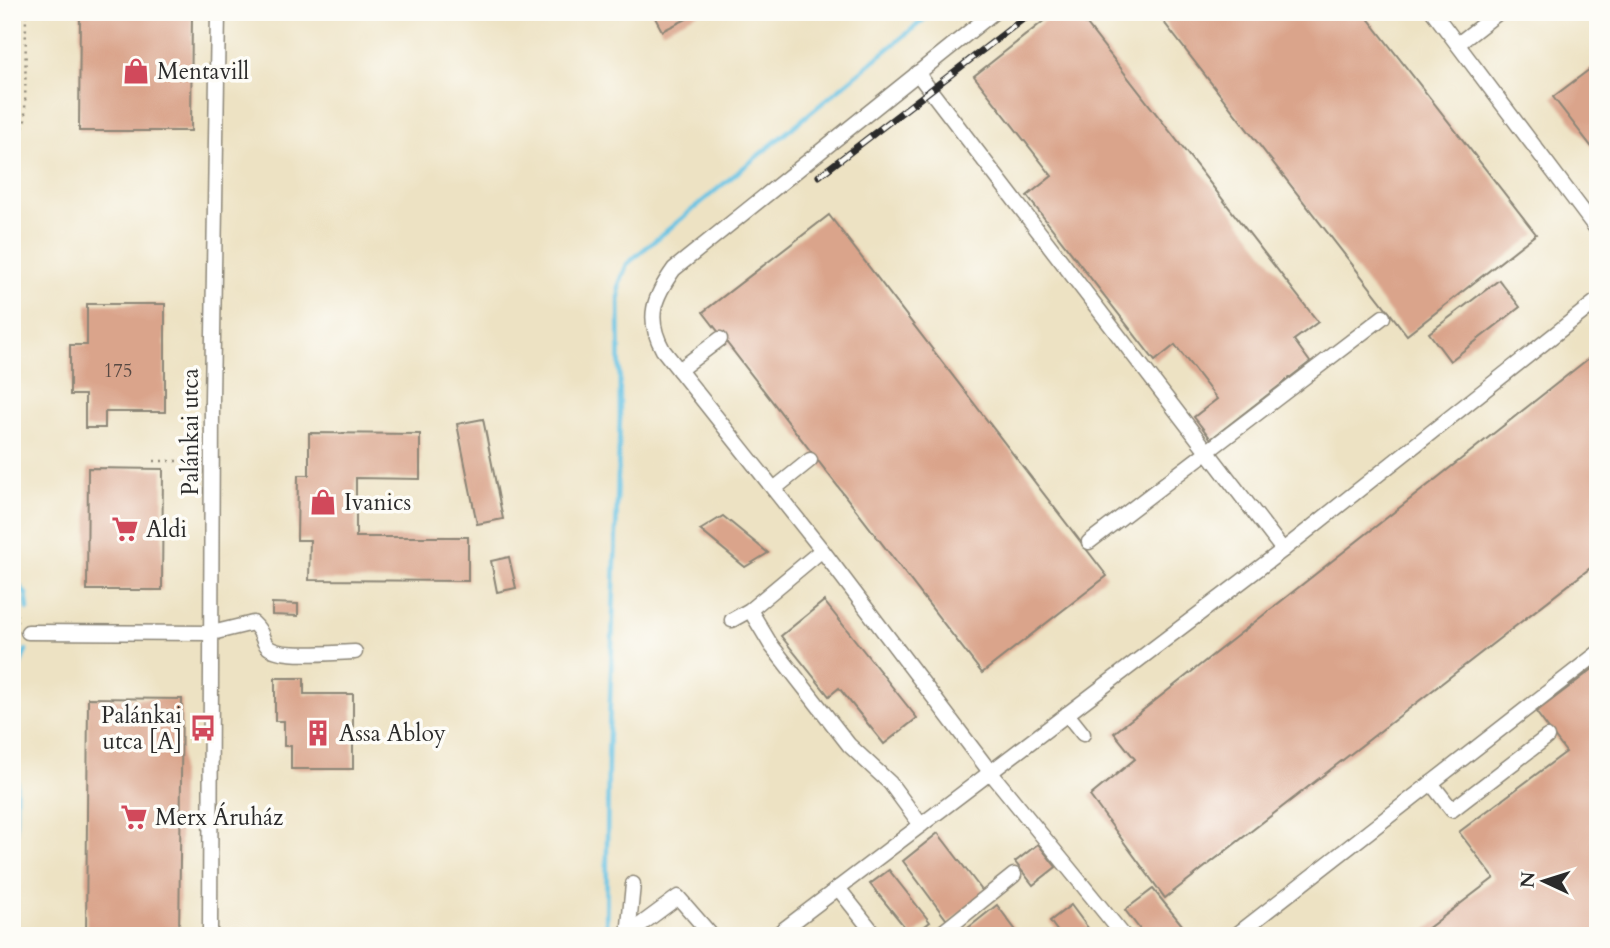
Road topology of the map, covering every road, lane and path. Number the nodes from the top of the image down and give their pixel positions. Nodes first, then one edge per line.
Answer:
1 (26, 12) edge
2 (218, 12) edge
3 (994, 12) edge
4 (1433, 12) edge
5 (1499, 12) edge
6 (1458, 44) junction
7 (917, 73) junction
8 (12, 146) edge
9 (1598, 231) edge
10 (1598, 300) edge
11 (1383, 317) dead end
12 (720, 339) dead end
13 (679, 370) junction
14 (1208, 452) junction
15 (810, 460) dead end
16 (154, 461) dead end
17 (177, 461) dead end
18 (774, 489) junction
19 (1088, 542) dead end
20 (822, 550) junction
21 (1283, 550) junction
22 (750, 610) junction
23 (732, 620) dead end
24 (28, 632) dead end
25 (212, 633) junction
26 (355, 652) dead end
27 (1598, 653) edge
28 (1067, 715) junction
29 (1083, 734) dead end
30 (1548, 737) dead end
31 (991, 773) junction
32 (1432, 783) junction
33 (921, 825) junction
34 (1014, 876) dead end
35 (633, 884) dead end
36 (838, 888) junction
37 (628, 935) edge
38 (210, 936) edge
39 (712, 936) edge
40 (775, 936) edge
41 (876, 936) edge
42 (938, 936) edge
43 (1124, 936) edge
44 (1235, 936) edge

1 - 8 path
2 - 25 street, Palánkai utca
3 - 7 street
4 - 6 street
5 - 6 street
6 - 9 street
7 - 13 street
7 - 14 street
10 - 21 street
11 - 14 street
12 - 13 street
13 - 18 street
14 - 19 street
14 - 21 street
15 - 18 street
16 - 17 path
18 - 20 street
20 - 22 street
20 - 31 street
21 - 28 street
22 - 23 street
22 - 33 street
24 - 25 street
25 - 26 street
25 - 38 street, Palánkai utca
27 - 32 street
28 - 29 street
28 - 31 street
30 - 32 street
31 - 33 street
31 - 43 street
32 - 44 street
33 - 36 street
34 - 42 street
35 - 37 street
36 - 40 street
36 - 41 street
37 - 39 street

